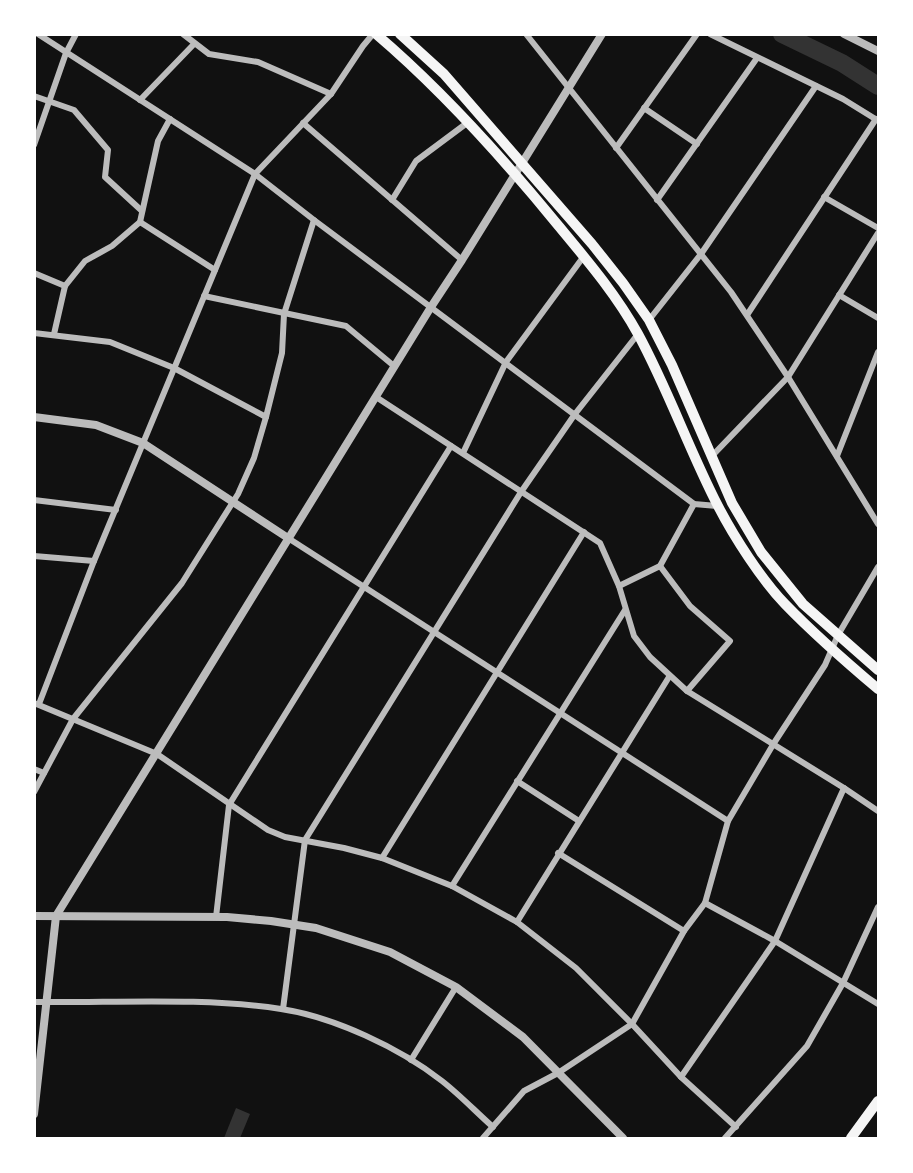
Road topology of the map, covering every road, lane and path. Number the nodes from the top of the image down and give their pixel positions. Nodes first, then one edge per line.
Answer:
1 (38, 34) edge
2 (76, 34) edge
3 (183, 34) edge
4 (374, 34) edge
5 (400, 34) edge
6 (526, 34) edge
7 (602, 34) edge
8 (697, 34) edge
9 (710, 34) edge
10 (844, 34) edge
11 (194, 44) junction
12 (879, 51) edge
13 (66, 53) junction
14 (757, 58) junction
15 (816, 86) junction
16 (569, 89) junction
17 (331, 94) junction
18 (34, 96) edge
19 (140, 100) junction
20 (50, 101) junction
21 (644, 108) junction
22 (170, 119) junction
23 (877, 120) edge
24 (303, 123) junction
25 (467, 123) junction
26 (697, 144) junction
27 (34, 145) edge
28 (616, 148) junction
29 (523, 164) junction
30 (255, 174) junction
31 (516, 174) junction
32 (824, 197) junction
33 (392, 200) junction
34 (657, 200) junction
35 (142, 211) junction
36 (314, 220) junction
37 (140, 222) junction
38 (879, 228) edge
39 (879, 233) edge
40 (701, 254) junction
41 (584, 256) junction
42 (462, 260) junction
43 (215, 270) junction
44 (34, 273) edge
45 (65, 286) junction
46 (839, 295) junction
47 (204, 296) junction
48 (431, 307) junction
49 (284, 314) junction
50 (747, 315) junction
51 (879, 318) edge
52 (649, 320) junction
53 (34, 333) edge
54 (54, 334) junction
55 (638, 334) junction
56 (879, 352) edge
57 (507, 362) junction
58 (394, 366) junction
59 (174, 368) junction
60 (788, 377) junction
61 (376, 397) junction
62 (574, 414) junction
63 (34, 417) edge
64 (266, 417) junction
65 (144, 444) junction
66 (451, 446) junction
67 (463, 453) junction
68 (837, 456) junction
69 (711, 457) junction
70 (521, 492) junction
71 (34, 500) edge
72 (233, 502) junction
73 (694, 504) junction
74 (718, 506) junction
75 (116, 510) junction
76 (879, 524) edge
77 (584, 532) junction
78 (288, 538) junction
79 (34, 556) edge
80 (94, 561) junction
81 (660, 566) junction
82 (879, 567) edge
83 (619, 586) junction
84 (364, 587) junction
85 (625, 610) junction
86 (433, 631) junction
87 (838, 635) junction
88 (831, 650) junction
89 (879, 670) edge
90 (498, 673) junction
91 (669, 677) junction
92 (879, 689) edge
93 (687, 691) junction
94 (37, 704) edge
95 (560, 713) junction
96 (73, 719) junction
97 (774, 743) junction
98 (621, 752) junction
99 (157, 754) junction
100 (34, 769) edge
101 (44, 773) junction
102 (517, 781) junction
103 (844, 788) junction
104 (34, 792) edge
105 (229, 806) junction
106 (879, 811) edge
107 (579, 820) junction
108 (728, 821) junction
109 (305, 840) junction
110 (558, 853) junction
111 (382, 858) junction
112 (452, 886) junction
113 (705, 903) junction
114 (879, 907) edge
115 (34, 916) edge
116 (56, 916) junction
117 (216, 917) junction
118 (517, 922) junction
119 (295, 924) junction
120 (684, 931) junction
121 (775, 941) junction
122 (843, 983) junction
123 (456, 987) junction
124 (34, 1002) edge
125 (48, 1002) junction
126 (879, 1004) edge
127 (283, 1009) junction
128 (632, 1024) junction
129 (411, 1060) junction
130 (558, 1073) junction
131 (681, 1077) junction
132 (879, 1101) edge
133 (34, 1114) edge
134 (493, 1127) junction
135 (736, 1127) junction
136 (483, 1138) edge
137 (623, 1138) edge
138 (725, 1138) edge
139 (851, 1138) edge

1 - 13 street
2 - 13 street
3 - 11 street
4 - 17 street
4 - 25 highway
5 - 29 highway
6 - 16 street
7 - 16 street
8 - 21 street
9 - 14 street
10 - 12 street
11 - 17 street
11 - 19 street
13 - 19 street
13 - 20 street
14 - 15 street
14 - 26 street
15 - 23 street
15 - 40 street
16 - 28 street
16 - 29 street
17 - 24 street
18 - 20 street
19 - 22 street
20 - 27 street
20 - 35 street
21 - 26 street
21 - 28 street
22 - 30 street
22 - 35 street
23 - 32 street
24 - 30 street
24 - 33 street
25 - 31 highway
25 - 33 street
26 - 34 street
28 - 34 street
29 - 31 street
29 - 52 highway
30 - 36 street
30 - 43 street
31 - 41 highway
31 - 42 street
32 - 38 street
32 - 50 street
33 - 42 street
34 - 40 street
35 - 37 street
36 - 48 street
36 - 49 street
37 - 43 street
37 - 45 street
39 - 46 street
40 - 50 street
40 - 52 street
41 - 55 highway
41 - 57 street
42 - 48 street
43 - 47 street
44 - 45 street
45 - 54 street
46 - 51 street
46 - 60 street
47 - 49 street
47 - 59 street
48 - 57 street
48 - 58 street
49 - 58 street
49 - 64 street
50 - 60 street
52 - 69 highway
53 - 54 street
54 - 59 street
55 - 62 street
55 - 74 highway
56 - 68 street
57 - 62 street
57 - 67 street
58 - 61 street
59 - 64 street
59 - 65 street
60 - 68 street
60 - 69 street
61 - 66 street
61 - 78 street
62 - 70 street
62 - 73 street
63 - 65 street
64 - 72 street
65 - 72 street
65 - 75 street
66 - 67 street
66 - 84 street
67 - 70 street
68 - 76 street
69 - 87 highway
70 - 77 street
70 - 86 street
71 - 75 street
72 - 78 street
72 - 96 street
73 - 74 street
73 - 81 street
74 - 88 highway
75 - 80 street
77 - 83 street
77 - 90 street
78 - 84 street
78 - 99 street
79 - 80 street
80 - 94 street
81 - 83 street
81 - 93 street
82 - 87 street
83 - 85 street
84 - 86 street
84 - 105 street
85 - 91 street
85 - 95 street
86 - 90 street
86 - 109 street
87 - 88 street
87 - 89 highway
88 - 92 highway
88 - 97 street
90 - 95 street
90 - 111 street
91 - 93 street
91 - 98 street
93 - 97 street
94 - 96 street
95 - 98 street
95 - 102 street
96 - 99 street
96 - 101 street
97 - 103 street
97 - 108 street
98 - 107 street
98 - 108 street
99 - 105 street
99 - 116 street
100 - 101 street
101 - 104 street
102 - 107 street
102 - 112 street
103 - 106 street
103 - 121 street
105 - 109 street
105 - 117 street
107 - 110 street
108 - 113 street
109 - 111 street
109 - 119 street
110 - 118 street
110 - 120 street
111 - 112 street
112 - 118 street
113 - 120 street
113 - 121 street
114 - 122 street
115 - 116 street
116 - 117 street
116 - 125 street
117 - 119 street
118 - 128 street
119 - 123 street
119 - 127 street
120 - 128 street
121 - 122 street
121 - 131 street
122 - 126 street
122 - 135 street
123 - 129 street
123 - 130 street
124 - 125 street
125 - 127 street
125 - 133 street
127 - 129 street
128 - 130 street
128 - 131 street
129 - 134 street
130 - 134 street
130 - 137 street
131 - 135 street
132 - 139 highway
134 - 136 street
135 - 138 street

